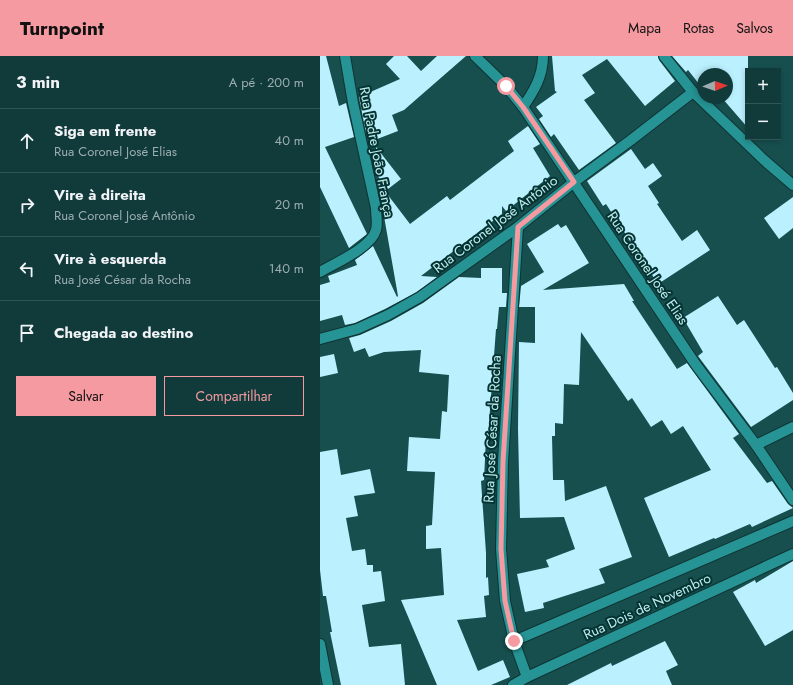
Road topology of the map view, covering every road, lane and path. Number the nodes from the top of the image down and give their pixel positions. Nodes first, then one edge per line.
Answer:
1 (345, 56) edge
2 (475, 56) edge
3 (543, 56) edge
4 (664, 56) edge
5 (693, 92) junction
6 (523, 107) junction
7 (574, 182) junction
8 (793, 185) edge
9 (518, 227) junction
10 (320, 272) edge
11 (320, 339) edge
12 (793, 427) edge
13 (756, 446) junction
14 (793, 500) edge
15 (793, 521) edge
16 (793, 554) edge
17 (514, 641) junction
18 (320, 644) edge
19 (527, 677) junction
20 (328, 685) edge
21 (513, 685) edge

1 - 10 street, Rua Padre João França
2 - 6 street, Rua Coronel José Elias
3 - 6 street
4 - 5 street
5 - 7 street, Rua Coronel José Antônio
5 - 8 street
6 - 7 street, Rua Coronel José Elias
7 - 9 street, Rua Coronel José Antônio
7 - 13 street, Rua Coronel José Elias
9 - 11 street, Rua Coronel José Antônio
9 - 17 street, Rua José César da Rocha
12 - 13 street
13 - 14 street, Rua Coronel José Elias
15 - 17 street
16 - 19 street, Rua Dois de Novembro
17 - 19 street, Rua José César da Rocha
18 - 20 street
19 - 21 street, Rua Dois de Novembro

